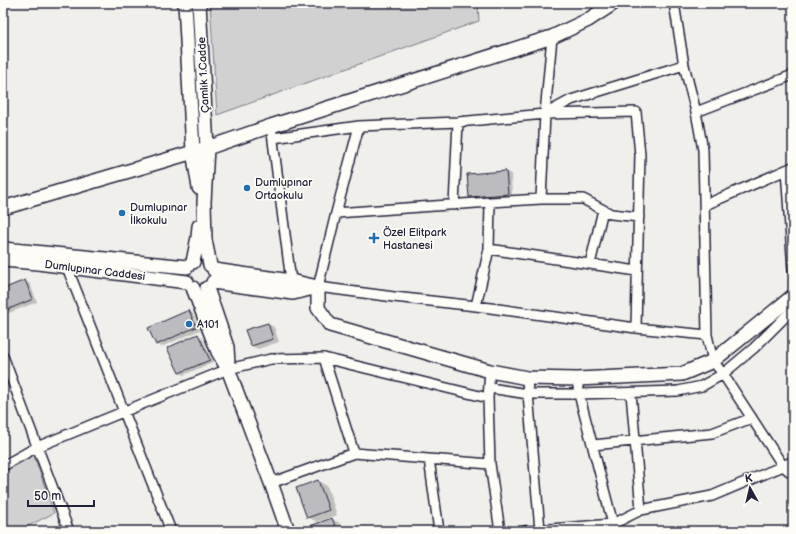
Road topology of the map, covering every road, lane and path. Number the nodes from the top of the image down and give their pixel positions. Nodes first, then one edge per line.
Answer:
1 (185, 3) edge
2 (199, 3) edge
3 (614, 3) edge
4 (674, 3) edge
5 (552, 37) junction
6 (684, 65) junction
7 (793, 75) edge
8 (696, 112) junction
9 (545, 114) junction
10 (458, 122) junction
11 (359, 126) junction
12 (272, 132) junction
13 (207, 148) junction
14 (193, 151) junction
15 (790, 169) edge
16 (541, 199) junction
17 (490, 202) junction
18 (454, 204) junction
19 (705, 205) junction
20 (3, 208) edge
21 (603, 210) junction
22 (336, 213) junction
23 (639, 217) junction
24 (3, 249) edge
25 (489, 249) junction
26 (3, 260) edge
27 (590, 264) junction
28 (190, 265) junction
29 (67, 267) junction
30 (793, 270) edge
31 (637, 271) junction
32 (211, 276) junction
33 (291, 282) junction
34 (190, 285) junction
35 (318, 287) junction
36 (793, 296) edge
37 (476, 306) junction
38 (793, 310) edge
39 (636, 328) junction
40 (707, 335) junction
41 (3, 356) edge
42 (324, 358) junction
43 (713, 361) junction
44 (228, 369) junction
45 (490, 372) junction
46 (723, 374) junction
47 (527, 378) junction
48 (577, 379) junction
49 (490, 388) junction
50 (631, 393) junction
51 (528, 394) junction
52 (579, 394) junction
53 (488, 398) junction
54 (123, 411) junction
55 (752, 418) junction
56 (635, 441) junction
57 (592, 445) junction
58 (37, 447) junction
59 (354, 453) junction
60 (429, 459) junction
61 (793, 461) edge
62 (490, 464) junction
63 (3, 466) edge
64 (783, 466) junction
65 (793, 474) edge
66 (271, 483) junction
67 (641, 510) junction
68 (614, 527) edge
69 (169, 530) edge
70 (540, 530) junction
71 (69, 531) edge
72 (288, 531) edge
73 (438, 531) edge
74 (500, 531) edge
75 (525, 531) edge

1 - 14 street
2 - 13 street, Çamlık 1.Cadde
3 - 5 street
4 - 6 street
5 - 9 street
5 - 12 street
6 - 8 street
6 - 9 street
7 - 8 street
8 - 19 street
9 - 10 street
9 - 16 street
9 - 23 street
10 - 11 street
10 - 18 street
11 - 12 street
11 - 22 street
12 - 13 street
12 - 33 street
13 - 14 street
13 - 32 street, Çamlık 1.Cadde
14 - 20 street
14 - 28 street
15 - 19 street
15 - 30 street
16 - 17 street
16 - 21 street
17 - 18 street
17 - 25 street
18 - 22 street
19 - 40 street
21 - 23 street
21 - 27 street
22 - 35 street
23 - 31 street
24 - 28 street, Dumlupınar Caddesi
25 - 27 street
25 - 37 street
26 - 29 street, Dumlupınar Caddesi
27 - 31 street
28 - 32 street
28 - 34 street
29 - 34 street, Dumlupınar Caddesi
29 - 54 street
31 - 39 street
32 - 33 street
32 - 34 street
32 - 35 street
32 - 44 street, Çamlık 1.Cadde
33 - 35 street
34 - 44 street
35 - 37 street
35 - 45 street
36 - 43 street
37 - 39 street
38 - 46 street
39 - 40 street
40 - 43 street
41 - 58 street
42 - 44 street
42 - 53 street
42 - 59 street
43 - 46 street
43 - 48 street
44 - 54 street
44 - 66 street
45 - 47 street
45 - 49 street
46 - 50 street
46 - 55 street
47 - 48 street
47 - 51 street
48 - 52 street
49 - 51 street
49 - 53 street
50 - 52 street
50 - 56 street
51 - 52 street
51 - 70 street
52 - 57 street
53 - 62 street
54 - 58 street
54 - 69 street
55 - 56 street
55 - 64 street
56 - 57 street
56 - 67 street
57 - 68 street
58 - 63 street
58 - 71 street
59 - 60 street
59 - 66 street
60 - 62 street
60 - 73 street
61 - 64 street
62 - 74 street
64 - 65 street
64 - 67 street
66 - 72 street
67 - 68 street
68 - 70 street
70 - 75 street

